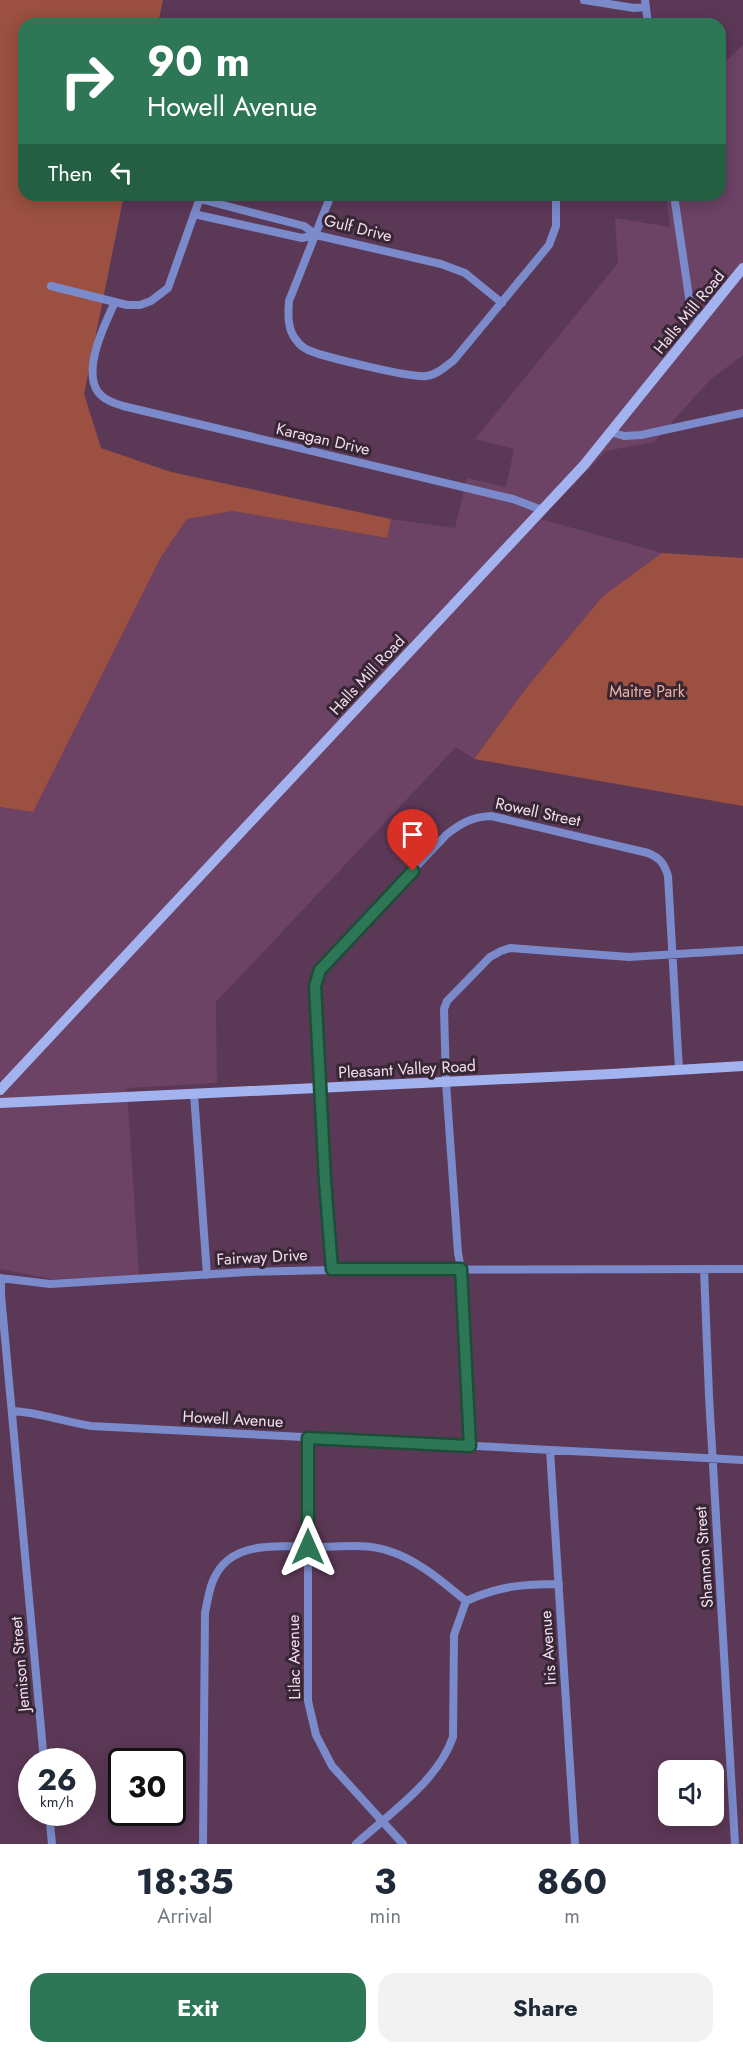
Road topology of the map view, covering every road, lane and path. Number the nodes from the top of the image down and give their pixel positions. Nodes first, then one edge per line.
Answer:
1 (584, 0) edge
2 (645, 3) edge
3 (647, 18) edge
4 (198, 201) edge
5 (213, 201) edge
6 (329, 201) edge
7 (556, 201) edge
8 (675, 201) edge
9 (194, 213) junction
10 (262, 216) junction
11 (259, 228) junction
12 (316, 235) junction
13 (743, 268) edge
14 (51, 286) dead end
15 (115, 302) junction
16 (502, 303) junction
17 (700, 322) junction
18 (743, 413) edge
19 (611, 432) junction
20 (542, 510) junction
21 (395, 825) dead end
22 (428, 854) junction
23 (743, 950) edge
24 (673, 954) junction
25 (743, 1066) edge
26 (679, 1070) junction
27 (446, 1082) junction
28 (320, 1087) junction
29 (0, 1090) edge
30 (194, 1094) junction
31 (0, 1103) edge
32 (332, 1269) junction
33 (461, 1269) junction
34 (704, 1269) junction
35 (743, 1269) edge
36 (207, 1275) junction
37 (1, 1278) edge
38 (12, 1411) junction
39 (308, 1438) junction
40 (470, 1446) junction
41 (550, 1450) junction
42 (712, 1459) junction
43 (743, 1460) edge
44 (308, 1547) junction
45 (559, 1584) junction
46 (466, 1600) junction
47 (43, 1748) edge
48 (382, 1821) junction
49 (50, 1826) edge
50 (52, 1844) edge
51 (203, 1844) edge
52 (356, 1844) edge
53 (403, 1844) edge
54 (575, 1844) edge
55 (735, 1844) edge

1 - 2 street
2 - 3 street
4 - 9 street
5 - 10 street, Gulf Drive
6 - 12 street
7 - 16 street
8 - 17 street
9 - 11 street
9 - 15 street
10 - 11 street
10 - 12 street, Gulf Drive
11 - 12 street
12 - 16 street, Gulf Drive
12 - 16 street
13 - 17 street, Halls Mill Road
14 - 15 street
15 - 20 street, Karagan Drive
17 - 19 street, Halls Mill Road
18 - 19 street
19 - 20 street, Halls Mill Road
20 - 29 street, Halls Mill Road
21 - 22 street
22 - 24 street, Rowell Street
22 - 28 street, Rowell Street
23 - 24 street
24 - 26 street, Rowell Street
24 - 27 street
25 - 26 street, Pleasant Valley Road
26 - 27 street, Pleasant Valley Road
27 - 28 street, Pleasant Valley Road
27 - 33 street
28 - 30 street, Pleasant Valley Road
28 - 32 street, Rowell Street
30 - 31 street, Pleasant Valley Road
30 - 36 street
32 - 33 street, Fairway Drive
32 - 36 street, Fairway Drive
33 - 34 street, Fairway Drive
33 - 40 street
34 - 35 street, Fairway Drive
34 - 42 street, Shannon Street
36 - 37 street, Fairway Drive
37 - 38 street, Jemison Street
38 - 39 street, Howell Avenue
38 - 47 street, Jemison Street
39 - 40 street, Howell Avenue
39 - 44 street, Lilac Avenue
40 - 41 street, Howell Avenue
41 - 42 street, Howell Avenue
41 - 45 street, Iris Avenue
42 - 43 street, Howell Avenue
42 - 55 street, Shannon Street
44 - 46 street
44 - 48 street, Lilac Avenue
44 - 51 street
45 - 46 street
45 - 54 street, Iris Avenue
46 - 48 street
48 - 52 street
48 - 53 street, Lilac Avenue
49 - 50 street

